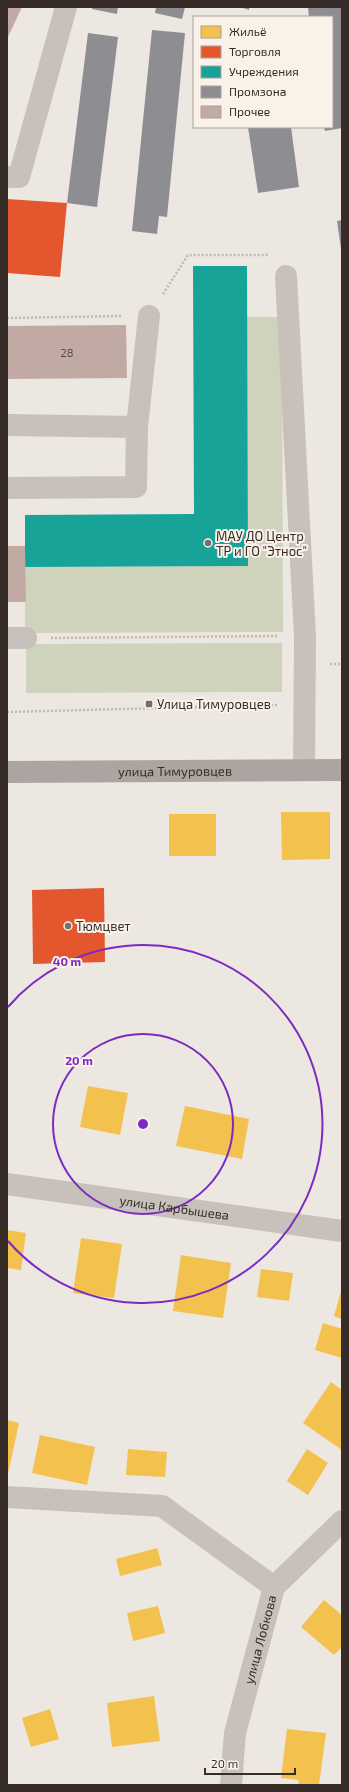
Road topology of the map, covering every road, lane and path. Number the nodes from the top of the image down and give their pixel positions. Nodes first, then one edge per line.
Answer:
1 (66, 7) edge
2 (7, 177) edge
3 (286, 276) dead end
4 (149, 316) dead end
5 (7, 425) edge
6 (137, 427) junction
7 (7, 488) edge
8 (305, 636) junction
9 (17, 638) edge
10 (342, 664) edge
11 (304, 704) junction
12 (7, 712) edge
13 (304, 770) junction
14 (342, 770) edge
15 (7, 772) edge
16 (7, 1184) edge
17 (342, 1231) edge
18 (7, 1498) edge
19 (342, 1521) edge
20 (274, 1587) junction
21 (232, 1785) edge

1 - 2 street
3 - 8 street
4 - 6 street
5 - 6 street
6 - 7 street
8 - 9 path
8 - 10 path
8 - 11 street
11 - 12 path
11 - 13 street
13 - 14 main road, улица Тимуровцев
13 - 15 main road, улица Тимуровцев
16 - 17 street, улица Карбышева
18 - 20 street
19 - 20 street, улица Лобкова
20 - 21 street, улица Лобкова

